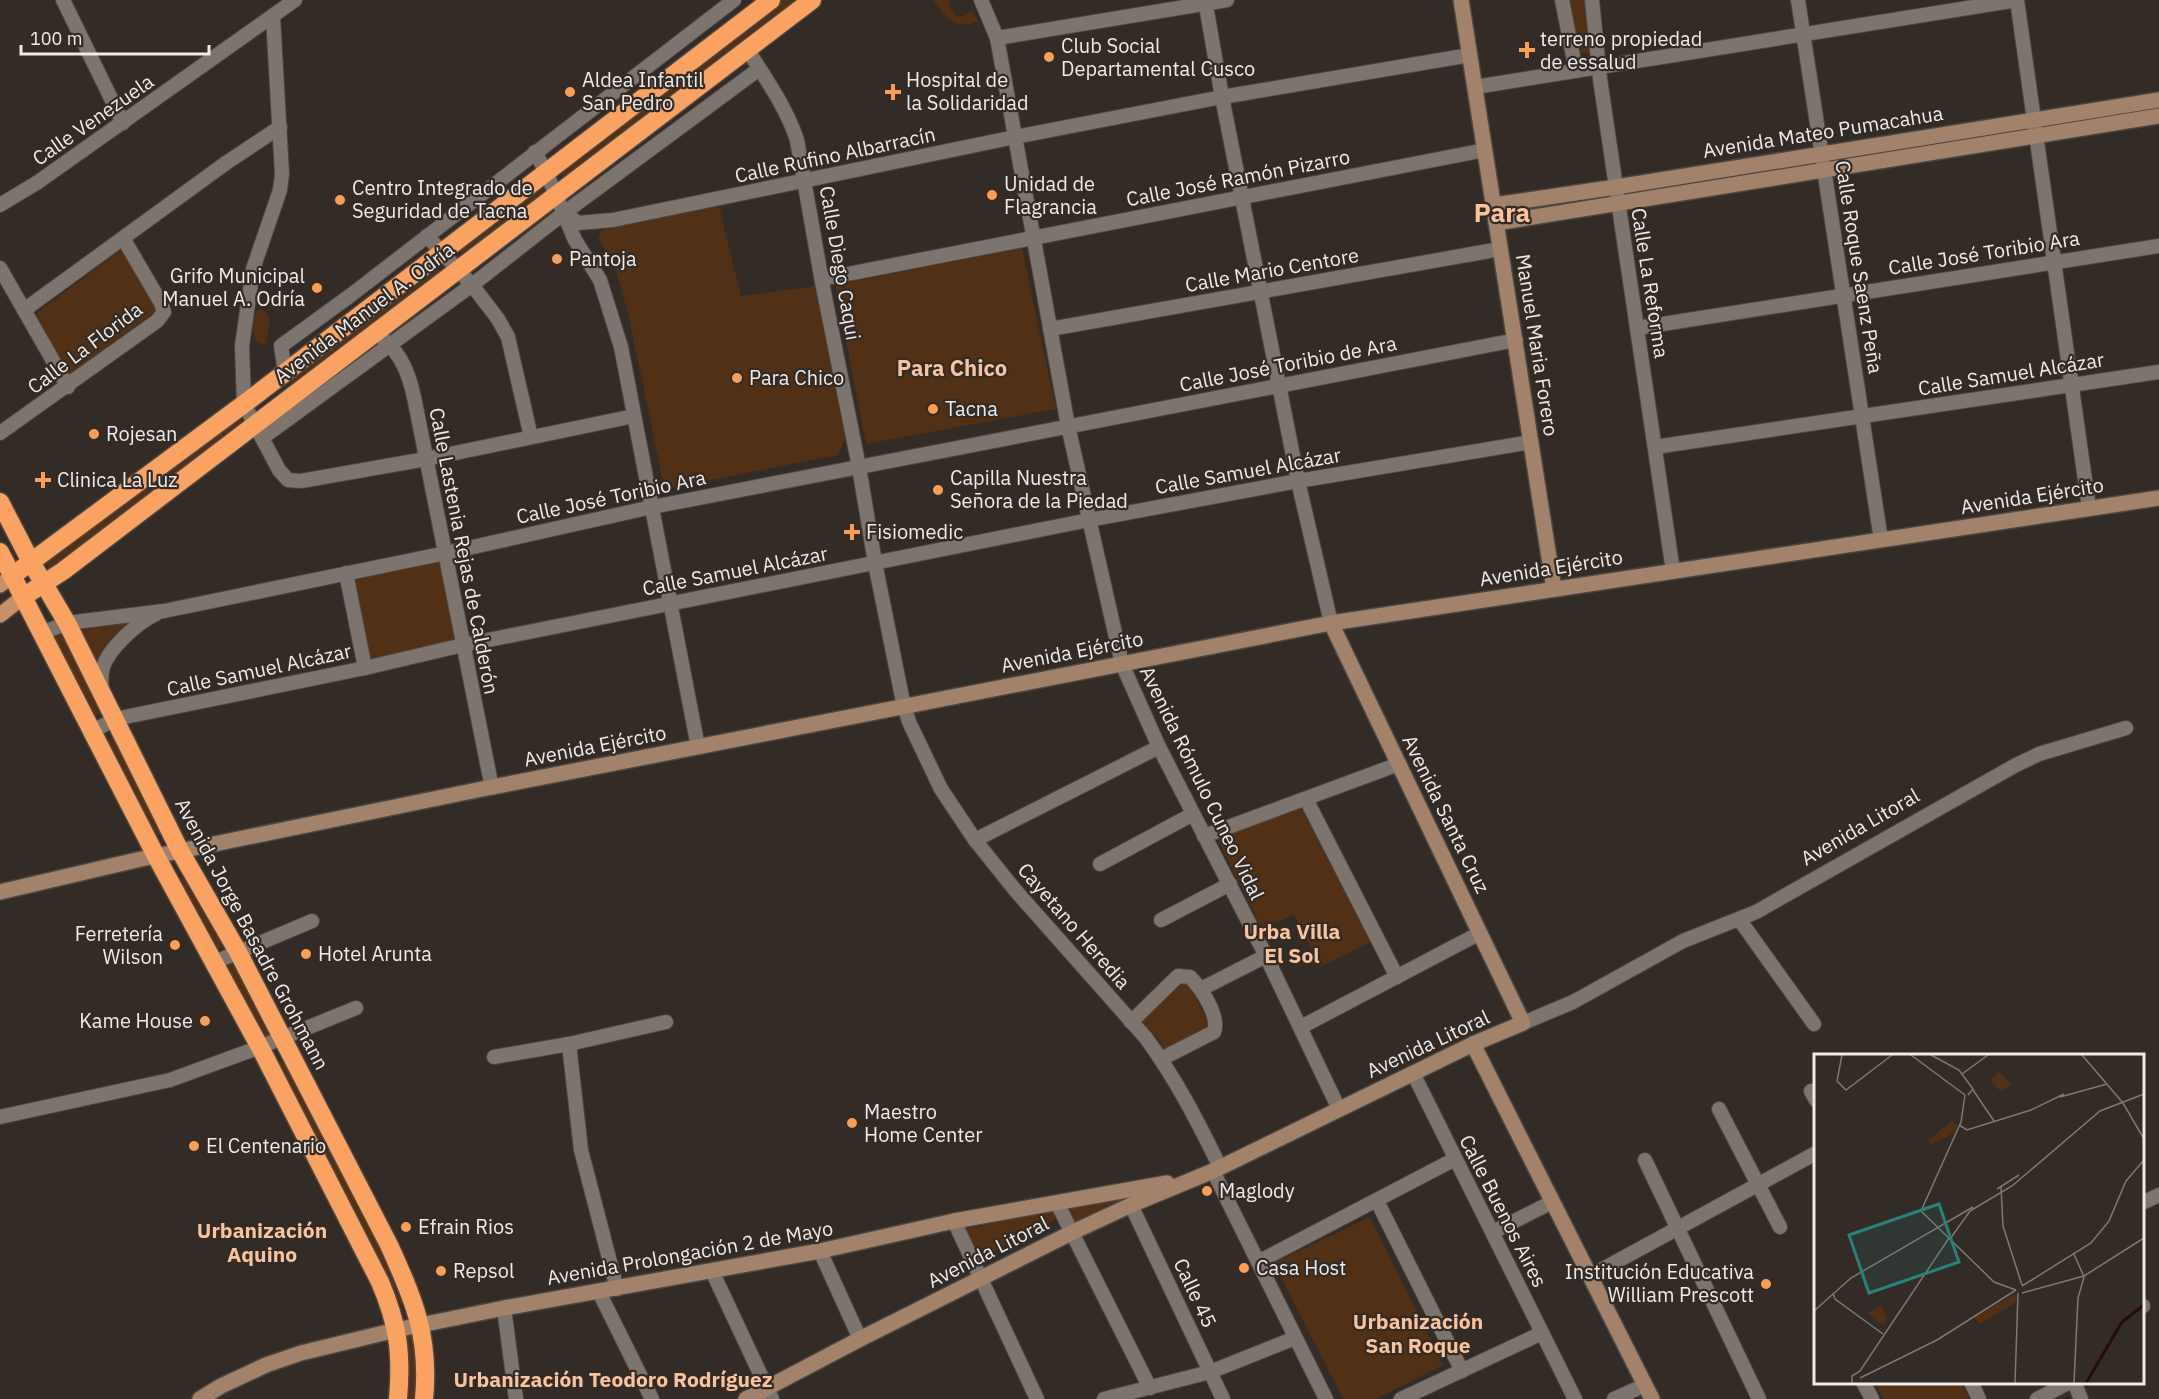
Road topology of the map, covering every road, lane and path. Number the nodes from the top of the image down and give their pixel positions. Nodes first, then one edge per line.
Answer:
1 (63, 0) edge
2 (295, 0) edge
3 (734, 0) edge
4 (771, 0) edge
5 (812, 0) edge
6 (981, 0) edge
7 (1227, 0) edge
8 (1461, 0) edge
9 (1562, 0) edge
10 (1592, 0) edge
11 (1798, 0) edge
12 (2018, 0) edge
13 (1206, 2) edge
14 (273, 17) junction
15 (1804, 34) junction
16 (997, 38) junction
17 (747, 49) junction
18 (1470, 55) junction
19 (1599, 67) junction
20 (759, 69) junction
21 (1576, 71) junction
22 (1475, 87) junction
23 (1222, 98) junction
24 (2159, 100) edge
25 (2159, 116) edge
26 (2034, 120) junction
27 (123, 123) junction
28 (280, 127) junction
29 (2037, 136) junction
30 (1015, 137) junction
31 (1485, 150) junction
32 (535, 153) junction
33 (1822, 154) junction
34 (1825, 170) junction
35 (546, 172) junction
36 (806, 181) junction
37 (1616, 187) junction
38 (556, 195) junction
39 (1242, 196) junction
40 (1618, 203) junction
41 (0, 205) edge
42 (1494, 205) junction
43 (564, 213) junction
44 (1496, 223) junction
45 (427, 236) junction
46 (123, 238) junction
47 (1035, 238) junction
48 (2159, 246) edge
49 (1500, 249) junction
50 (441, 252) junction
51 (2054, 262) junction
52 (0, 268) edge
53 (458, 270) junction
54 (822, 279) junction
55 (472, 285) junction
56 (1261, 292) junction
57 (1844, 295) junction
58 (24, 310) junction
59 (1637, 327) junction
60 (1050, 329) junction
61 (375, 333) junction
62 (1516, 340) junction
63 (390, 345) junction
64 (285, 372) junction
65 (2159, 372) edge
66 (2071, 384) junction
67 (1280, 386) junction
68 (68, 387) junction
69 (244, 404) junction
70 (634, 416) junction
71 (1862, 416) junction
72 (1068, 426) junction
73 (258, 431) junction
74 (0, 433) edge
75 (531, 437) junction
76 (1531, 442) junction
77 (1655, 447) junction
78 (426, 459) junction
79 (859, 467) junction
80 (1298, 481) junction
81 (2159, 498) edge
82 (0, 502) edge
83 (652, 507) junction
84 (2089, 508) junction
85 (1089, 520) junction
86 (1881, 540) junction
87 (0, 552) edge
88 (446, 553) junction
89 (31, 562) junction
90 (875, 563) junction
91 (1673, 571) junction
92 (346, 573) junction
93 (6, 581) edge
94 (44, 584) junction
95 (1554, 589) junction
96 (23, 597) junction
97 (670, 604) junction
98 (164, 611) junction
99 (0, 615) edge
100 (67, 623) junction
101 (1331, 623) junction
102 (42, 633) junction
103 (464, 645) junction
104 (1122, 664) junction
105 (365, 668) junction
106 (103, 697) junction
107 (904, 707) junction
108 (115, 719) junction
109 (2126, 728) dead end
110 (93, 731) junction
111 (698, 747) junction
112 (1159, 747) junction
113 (1399, 764) junction
114 (492, 788) junction
115 (1306, 799) junction
116 (1193, 814) junction
117 (1204, 836) junction
118 (975, 840) junction
119 (180, 851) junction
120 (156, 856) junction
121 (1100, 864) dead end
122 (1230, 884) junction
123 (0, 892) edge
124 (1739, 919) junction
125 (1161, 920) dead end
126 (312, 921) dead end
127 (1480, 933) junction
128 (238, 952) junction
129 (1266, 956) junction
130 (215, 962) junction
131 (1397, 977) junction
132 (1201, 989) junction
133 (356, 1008) dead end
134 (666, 1022) dead end
135 (1131, 1022) junction
136 (1523, 1023) junction
137 (1814, 1024) dead end
138 (1301, 1028) junction
139 (283, 1037) junction
140 (569, 1044) junction
141 (1473, 1044) junction
142 (260, 1047) junction
143 (494, 1057) dead end
144 (1161, 1059) junction
145 (1413, 1073) junction
146 (1339, 1109) junction
147 (1719, 1109) dead end
148 (0, 1117) edge
149 (1814, 1154) edge
150 (1455, 1159) junction
151 (1646, 1160) dead end
152 (1217, 1169) junction
153 (1197, 1177) junction
154 (1758, 1182) junction
155 (2159, 1195) edge
156 (1377, 1201) junction
157 (1552, 1202) junction
158 (2144, 1202) edge
159 (1057, 1203) junction
160 (1131, 1205) junction
161 (954, 1221) junction
162 (1677, 1227) junction
163 (1780, 1227) dead end
164 (1073, 1232) junction
165 (1492, 1232) junction
166 (820, 1251) junction
167 (1258, 1262) junction
168 (712, 1271) junction
169 (1590, 1276) junction
170 (981, 1280) junction
171 (617, 1289) junction
172 (599, 1292) junction
173 (504, 1308) junction
174 (421, 1324) junction
175 (396, 1330) junction
176 (1542, 1333) junction
177 (1295, 1338) junction
178 (860, 1339) junction
179 (1462, 1371) junction
180 (1210, 1372) junction
181 (1645, 1384) junction
182 (1864, 1384) edge
183 (1972, 1384) edge
184 (2068, 1384) edge
185 (2074, 1384) edge
186 (1150, 1388) junction
187 (769, 1394) edge
188 (200, 1399) edge
189 (398, 1399) edge
190 (424, 1399) edge
191 (516, 1399) edge
192 (652, 1399) edge
193 (746, 1399) edge
194 (1037, 1399) edge
195 (1104, 1399) edge
196 (1223, 1399) edge
197 (1326, 1399) edge
198 (1401, 1399) edge
199 (1575, 1399) edge
200 (1614, 1399) edge
201 (1652, 1399) edge
202 (1759, 1399) edge
203 (1872, 1399) edge
204 (1979, 1399) edge
205 (2037, 1399) edge
206 (2081, 1399) edge

1 - 27 street
2 - 14 street, Calle Venezuela
3 - 32 street, Avenida Manuel A. Odría
4 - 35 highway, Avenida Manuel A. Odría
5 - 17 highway, Avenida Manuel A. Odría
6 - 16 street, Avenida Rómulo Cuneo Vidal
7 - 13 street
8 - 18 street, Manuel Maria Forero
9 - 21 street
10 - 19 street, Calle La Reforma
11 - 15 street, Calle Roque Saenz Peña
12 - 15 street
12 - 26 street
13 - 16 street
13 - 23 street
14 - 27 street, Calle Venezuela
14 - 28 street
15 - 19 street
15 - 33 street, Calle Roque Saenz Peña
16 - 30 street, Avenida Rómulo Cuneo Vidal
17 - 20 street, Calle Diego Caqui
17 - 38 highway, Avenida Manuel A. Odría
18 - 22 street, Manuel Maria Forero
18 - 23 street, Calle Rufino Albarracín
19 - 21 street
19 - 37 street, Calle La Reforma
20 - 36 street, Calle Diego Caqui
20 - 43 street
21 - 22 street
22 - 31 street, Manuel Maria Forero
23 - 30 street, Calle Rufino Albarracín
23 - 39 street
24 - 26 street, Avenida Mateo Pumacahua
25 - 29 street, Avenida Mateo Pumacahua
26 - 29 street
26 - 33 street, Avenida Mateo Pumacahua
27 - 41 street, Calle Venezuela
28 - 46 street
28 - 69 street
29 - 34 street, Avenida Mateo Pumacahua
29 - 51 street
30 - 36 street, Calle Rufino Albarracín
30 - 47 street, Avenida Rómulo Cuneo Vidal
31 - 39 street, Calle José Ramón Pizarro
31 - 42 street, Manuel Maria Forero
32 - 35 street
32 - 45 street, Avenida Manuel A. Odría
33 - 34 street, Calle Roque Saenz Peña
33 - 37 street, Avenida Mateo Pumacahua
34 - 40 street, Avenida Mateo Pumacahua
34 - 57 street, Calle Roque Saenz Peña
35 - 38 street
35 - 50 highway, Avenida Manuel A. Odría
36 - 43 street, Calle Rufino Albarracín
36 - 54 street, Calle Diego Caqui
37 - 40 street, Calle La Reforma
37 - 42 street, Avenida Mateo Pumacahua
38 - 43 street
38 - 53 highway, Avenida Manuel A. Odría
39 - 47 street, Calle José Ramón Pizarro
39 - 56 street
40 - 44 street, Avenida Mateo Pumacahua
40 - 59 street, Calle La Reforma
42 - 44 street, Manuel Maria Forero
43 - 55 street
43 - 70 street
44 - 49 street, Manuel Maria Forero
45 - 50 street
45 - 64 street, Avenida Manuel A. Odría
46 - 58 street
46 - 68 street, Calle La Florida
47 - 54 street, Calle José Ramón Pizarro
47 - 60 street, Avenida Rómulo Cuneo Vidal
48 - 51 street, Calle José Toribio Ara
49 - 56 street, Calle Mario Centore
49 - 62 street, Manuel Maria Forero
50 - 53 street
50 - 64 highway, Avenida Manuel A. Odría
51 - 57 street, Calle José Toribio Ara
51 - 66 street
52 - 58 street
53 - 55 street
53 - 61 highway, Avenida Manuel A. Odría
54 - 79 street, Calle Diego Caqui
55 - 63 street
55 - 75 street
56 - 60 street, Calle Mario Centore
56 - 67 street
57 - 59 street, Calle José Toribio Ara
57 - 71 street, Calle Roque Saenz Peña
58 - 68 street
59 - 77 street, Calle La Reforma
60 - 72 street, Avenida Rómulo Cuneo Vidal
61 - 63 street, Calle Lastenia Rejas de Calderón
61 - 73 highway, Avenida Manuel A. Odría
62 - 67 street, Calle José Toribio de Ara
62 - 76 street, Manuel Maria Forero
63 - 73 street
63 - 78 street, Calle Lastenia Rejas de Calderón
64 - 69 highway, Avenida Manuel A. Odría
65 - 66 street, Calle Samuel Alcázar
66 - 71 street, Calle Samuel Alcázar
66 - 84 street
67 - 72 street, Calle José Toribio de Ara
67 - 80 street
68 - 74 street, Calle La Florida
69 - 73 street
69 - 89 highway, Avenida Manuel A. Odría
70 - 75 street
70 - 83 street
71 - 77 street, Calle Samuel Alcázar
71 - 86 street, Calle Roque Saenz Peña
72 - 79 street, Calle José Toribio Ara
72 - 85 street, Avenida Rómulo Cuneo Vidal
73 - 78 street
73 - 94 highway, Avenida Manuel A. Odría
75 - 78 street
76 - 80 street, Calle Samuel Alcázar
76 - 95 street, Manuel Maria Forero
77 - 91 street, Calle La Reforma
78 - 88 street, Calle Lastenia Rejas de Calderón
79 - 83 street, Calle José Toribio Ara
79 - 90 street, Calle Diego Caqui
80 - 85 street, Calle Samuel Alcázar
80 - 101 street
81 - 84 street, Avenida Ejército
82 - 89 highway, Avenida Jorge Basadre Grohmann
83 - 88 street, Calle José Toribio Ara
83 - 97 street
84 - 86 street, Avenida Ejército
85 - 90 street, Calle Samuel Alcázar
85 - 104 street, Avenida Rómulo Cuneo Vidal
86 - 91 street, Avenida Ejército
87 - 93 highway
88 - 92 street, Calle José Toribio Ara
88 - 103 street, Calle Lastenia Rejas de Calderón
89 - 93 highway, Avenida Manuel A. Odría
89 - 94 highway, Avenida Jorge Basadre Grohmann
90 - 97 street, Calle Samuel Alcázar
90 - 107 street, Calle Diego Caqui
91 - 95 street, Avenida Ejército
92 - 98 street, Calle José Toribio Ara
92 - 105 street
93 - 96 highway
94 - 96 highway, Avenida Manuel A. Odría
94 - 100 highway, Avenida Jorge Basadre Grohmann
95 - 101 street, Avenida Ejército
96 - 99 main road, Avenida Manuel A. Odría
96 - 102 highway
97 - 103 street, Calle Samuel Alcázar
97 - 111 street
98 - 100 street, Calle José Toribio Ara
98 - 106 street, Calle José Toribio Ara
100 - 102 street, Calle José Toribio Ara
100 - 106 highway, Avenida Jorge Basadre Grohmann
101 - 104 street, Avenida Ejército
101 - 113 street, Avenida Santa Cruz
102 - 110 highway
103 - 105 street, Calle Samuel Alcázar
103 - 114 street, Calle Lastenia Rejas de Calderón
104 - 107 street, Avenida Ejército
104 - 112 street, Avenida Rómulo Cuneo Vidal
105 - 108 street, Calle Samuel Alcázar
106 - 108 highway, Avenida Jorge Basadre Grohmann
107 - 111 street, Avenida Ejército
107 - 118 street, Cayetano Heredia
108 - 110 street, Calle Samuel Alcázar
108 - 119 highway, Avenida Jorge Basadre Grohmann
109 - 124 street, Avenida Litoral
110 - 120 highway
111 - 114 street, Avenida Ejército
112 - 116 street, Avenida Rómulo Cuneo Vidal
112 - 118 street
113 - 115 street
113 - 127 street, Avenida Santa Cruz
114 - 119 street, Avenida Ejército
115 - 117 street
115 - 131 street
116 - 117 street, Avenida Rómulo Cuneo Vidal
116 - 121 street
117 - 122 street, Avenida Rómulo Cuneo Vidal
118 - 135 street, Cayetano Heredia
119 - 120 street, Avenida Ejército
119 - 128 highway, Avenida Jorge Basadre Grohmann
120 - 123 street, Avenida Ejército
120 - 130 highway
122 - 125 street
122 - 129 street, Avenida Rómulo Cuneo Vidal
124 - 136 street, Avenida Litoral
124 - 137 street
126 - 128 street
127 - 131 street
127 - 136 street, Avenida Santa Cruz
128 - 130 street
128 - 139 highway, Avenida Jorge Basadre Grohmann
129 - 132 street
129 - 138 street, Avenida Rómulo Cuneo Vidal
130 - 142 highway
131 - 138 street
132 - 135 street
132 - 144 street
133 - 139 street
134 - 140 street
135 - 144 street, Cayetano Heredia
136 - 141 street, Avenida Litoral
138 - 146 street, Avenida Rómulo Cuneo Vidal
139 - 142 street
139 - 174 highway, Avenida Jorge Basadre Grohmann
140 - 143 street
140 - 171 street
141 - 145 street, Avenida Litoral
141 - 157 street
142 - 148 street
142 - 175 highway
144 - 152 street, Cayetano Heredia
145 - 146 street, Avenida Litoral
145 - 150 street, Calle Buenos Aires
146 - 152 street, Avenida Litoral
147 - 154 street
149 - 154 street
150 - 156 street
150 - 165 street, Calle Buenos Aires
151 - 162 street
152 - 153 street, Avenida Litoral
152 - 167 street, Cayetano Heredia
153 - 159 street, Avenida Prolongación 2 de Mayo
153 - 160 street, Avenida Litoral
154 - 162 street
154 - 163 street
155 - 158 street
156 - 167 street
156 - 179 street
157 - 165 street
157 - 169 street
159 - 161 street, Avenida Prolongación 2 de Mayo
159 - 164 street
160 - 164 street, Avenida Litoral
160 - 180 street, Calle 45
161 - 166 street, Avenida Prolongación 2 de Mayo
161 - 170 street
162 - 169 street
162 - 202 street
164 - 170 street, Avenida Litoral
164 - 186 street
165 - 176 street, Calle Buenos Aires
166 - 168 street, Avenida Prolongación 2 de Mayo
166 - 178 street
167 - 177 street, Cayetano Heredia
168 - 171 street, Avenida Prolongación 2 de Mayo
168 - 187 street
169 - 181 street
170 - 178 street, Avenida Litoral
170 - 194 street
171 - 172 street, Avenida Prolongación 2 de Mayo
172 - 173 street, Avenida Prolongación 2 de Mayo
172 - 192 street
173 - 174 street, Avenida Prolongación 2 de Mayo
173 - 191 street
174 - 175 street, Avenida Prolongación 2 de Mayo
174 - 190 highway, Avenida Jorge Basadre Grohmann
175 - 188 street, Avenida Prolongación 2 de Mayo
175 - 189 highway
176 - 179 street
176 - 199 street, Calle Buenos Aires
177 - 180 street
177 - 197 street, Cayetano Heredia
178 - 187 street, Avenida Litoral
179 - 198 street
180 - 186 street
180 - 196 street, Calle 45
181 - 200 street
181 - 201 street
182 - 203 street
183 - 204 street
184 - 205 street
185 - 206 street
186 - 195 street
187 - 193 street, Avenida Litoral

